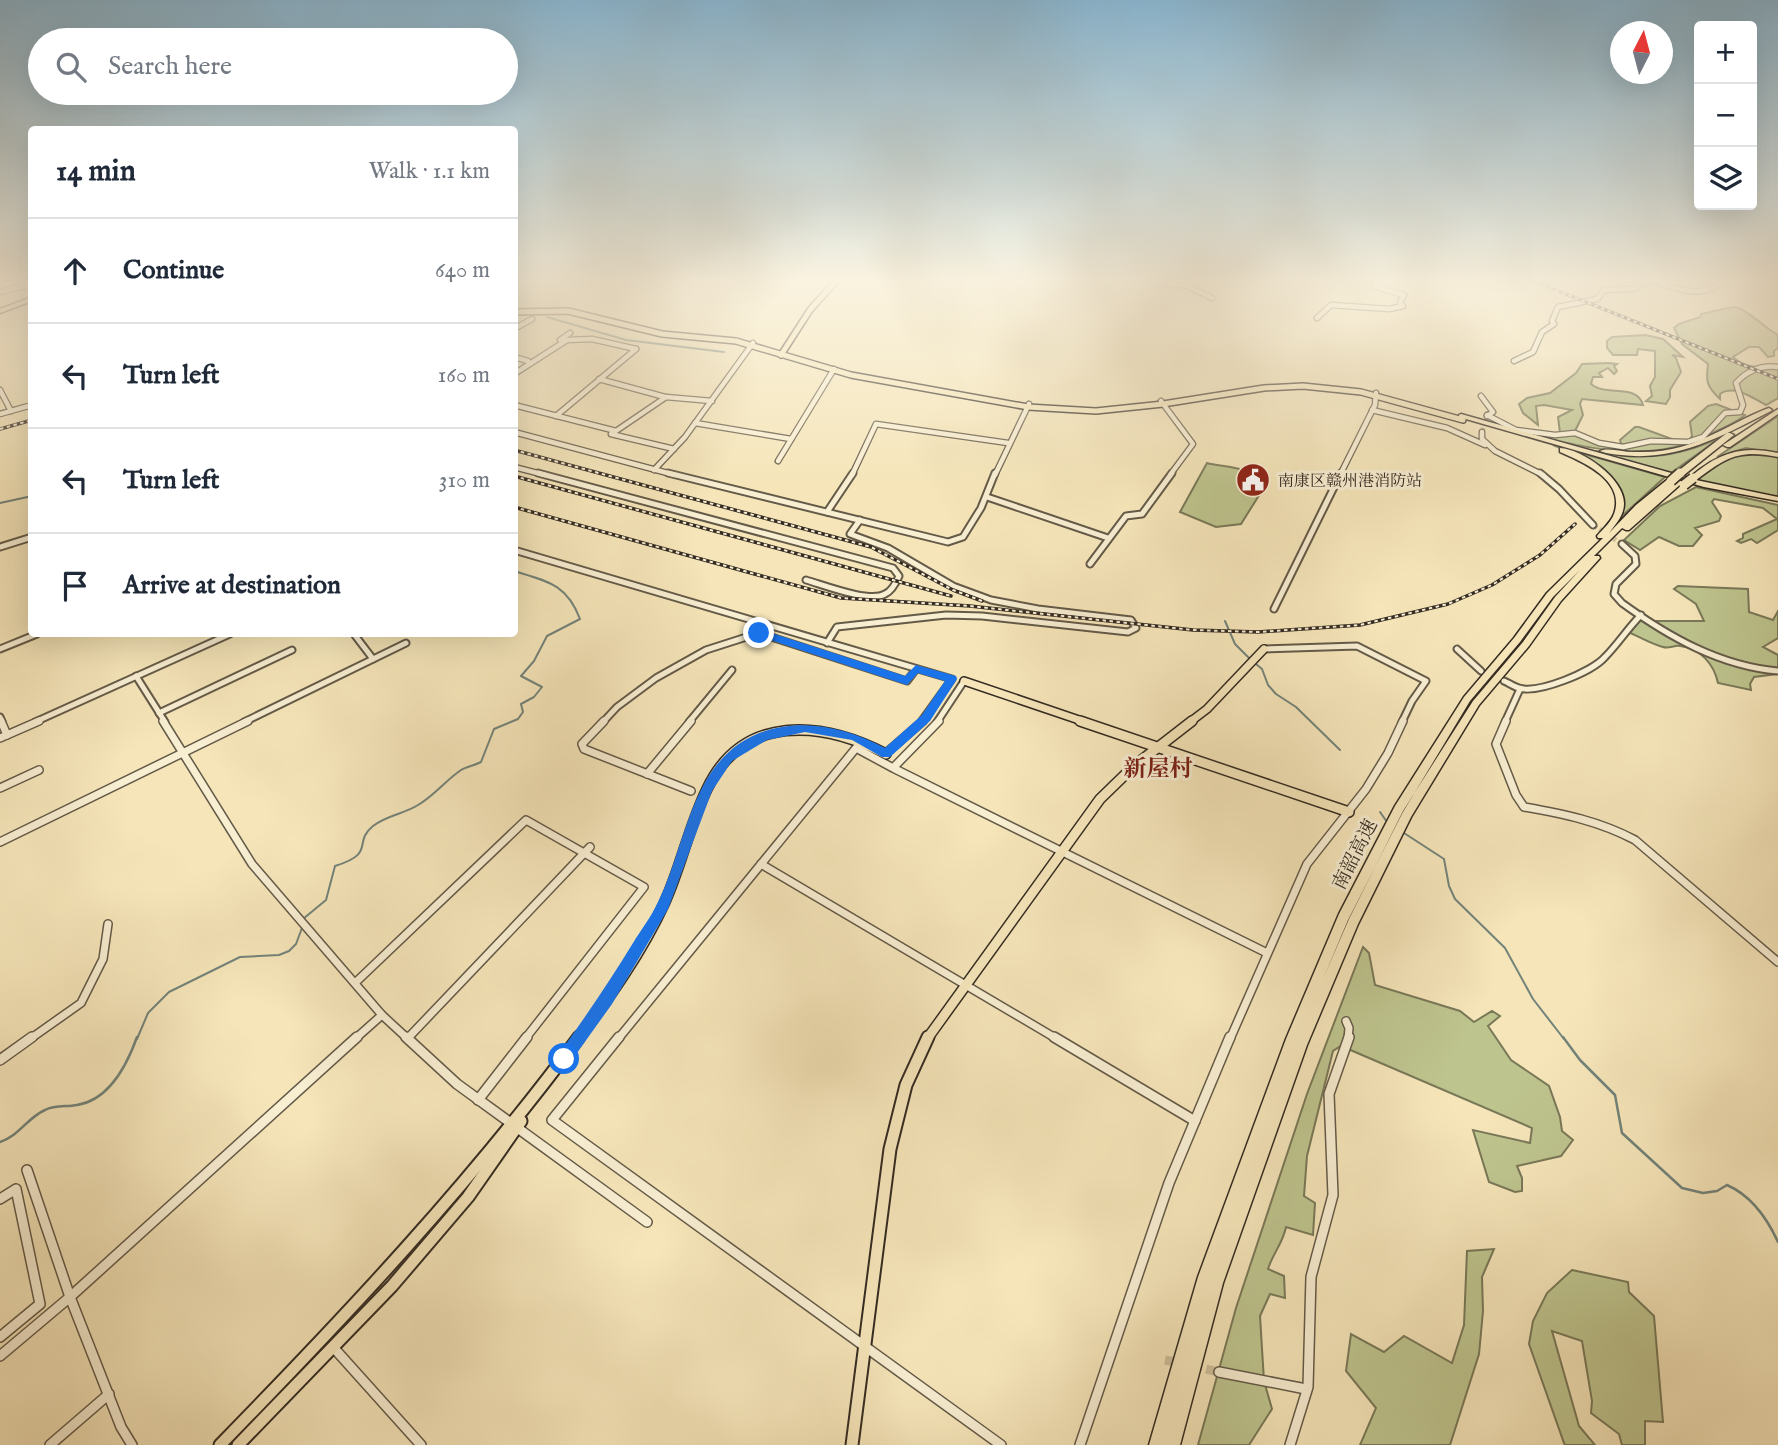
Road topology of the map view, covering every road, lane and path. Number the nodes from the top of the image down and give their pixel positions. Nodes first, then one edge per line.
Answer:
1 (545, 349) edge
2 (551, 349) edge
3 (635, 349) edge
4 (748, 349) edge
5 (768, 349) edge
6 (781, 349) edge
7 (782, 349) edge
8 (1535, 349) edge
9 (779, 353) junction
10 (518, 357) edge
11 (528, 361) junction
12 (1514, 361) dead end
13 (1778, 367) edge
14 (518, 369) edge
15 (518, 370) edge
16 (833, 370) junction
17 (599, 380) junction
18 (0, 390) edge
19 (1376, 394) junction
20 (1481, 396) dead end
21 (666, 397) junction
22 (712, 401) junction
23 (1162, 402) junction
24 (1778, 405) edge
25 (28, 406) edge
26 (1028, 406) junction
27 (518, 407) edge
28 (518, 407) edge
29 (1372, 410) junction
30 (1769, 410) junction
31 (11, 411) junction
32 (1778, 411) edge
33 (0, 414) edge
34 (556, 416) junction
35 (1462, 418) junction
36 (695, 423) junction
37 (1482, 432) dead end
38 (518, 433) edge
39 (1519, 436) junction
40 (791, 439) junction
41 (1548, 441) junction
42 (1008, 443) junction
43 (674, 449) junction
44 (1496, 450) junction
45 (1778, 456) edge
46 (778, 461) dead end
47 (518, 468) edge
48 (654, 470) junction
49 (1683, 479) junction
50 (987, 497) junction
51 (1778, 500) edge
52 (827, 512) junction
53 (860, 520) junction
54 (1592, 525) tunnel mouth
55 (28, 538) edge
56 (1108, 538) junction
57 (1622, 544) tunnel mouth
58 (0, 547) edge
59 (518, 551) edge
60 (1090, 564) dead end
61 (806, 580) dead end
62 (1550, 595) junction
63 (1274, 609) dead end
64 (1642, 615) junction
65 (30, 637) edge
66 (223, 637) edge
67 (356, 637) edge
68 (406, 643) dead end
69 (827, 643) junction
70 (0, 649) edge
71 (1264, 649) joint
72 (1457, 649) dead end
73 (292, 650) dead end
74 (373, 659) junction
75 (916, 669) junction
76 (732, 670) dead end
77 (1481, 671) dead end
78 (1778, 671) edge
79 (136, 676) junction
80 (964, 681) joint
81 (1504, 681) dead end
82 (1520, 689) junction
83 (159, 713) junction
84 (0, 717) edge
85 (3, 736) edge
86 (1160, 746) junction
87 (183, 752) junction
88 (884, 755) joint
89 (895, 769) dead end
90 (39, 770) dead end
91 (647, 774) junction
92 (0, 788) edge
93 (691, 791) dead end
94 (1403, 811) junction
95 (1349, 813) junction
96 (0, 842) edge
97 (1386, 846) junction
98 (587, 850) junction
99 (1061, 851) junction
100 (761, 864) junction
101 (108, 924) dead end
102 (1267, 953) junction
103 (1778, 962) edge
104 (356, 982) junction
105 (965, 985) junction
106 (382, 1015) junction
107 (1346, 1021) dead end
108 (408, 1038) junction
109 (0, 1060) edge
110 (478, 1100) junction
111 (1195, 1121) junction
112 (513, 1126) junction
113 (27, 1170) dead end
114 (0, 1199) edge
115 (647, 1222) dead end
116 (70, 1297) junction
117 (0, 1337) edge
118 (864, 1345) junction
119 (333, 1348) junction
120 (0, 1356) edge
121 (1219, 1372) tunnel mouth
122 (1306, 1389) junction
123 (109, 1395) junction
124 (50, 1445) edge
125 (132, 1445) edge
126 (220, 1445) edge
127 (238, 1445) edge
128 (421, 1445) edge
129 (852, 1445) edge
130 (1001, 1445) edge
131 (1080, 1445) edge
132 (1157, 1445) edge
133 (1172, 1445) edge
134 (1290, 1445) edge

1 - 11 street
2 - 15 street
3 - 17 street
4 - 22 street
5 - 9 main road
6 - 9 main road
7 - 9 main road
8 - 12 street
9 - 16 main road
10 - 11 street
11 - 14 street
13 - 20 street
16 - 26 main road
16 - 40 street
17 - 21 street
17 - 34 street
18 - 31 street
19 - 23 main road
19 - 29 street
19 - 35 main road
21 - 22 street
21 - 34 street
22 - 36 street
23 - 26 main road
23 - 56 street
24 - 30 highway, 南韶高速
25 - 31 street
26 - 42 street
27 - 34 street
28 - 43 street
29 - 44 street
29 - 63 street
30 - 41 highway
30 - 49 highway, 南韶高速
31 - 33 street
32 - 49 highway, 南韶高速
35 - 39 highway
35 - 41 highway
36 - 40 street
36 - 43 street
37 - 44 street
38 - 48 street
39 - 51 highway
39 - 62 highway
40 - 46 street
41 - 51 highway
42 - 50 street
42 - 52 street
43 - 48 street
44 - 54 street
45 - 49 highway
47 - 61 street
48 - 52 street
49 - 62 highway, 南韶高速
49 - 94 highway, 南韶高速
50 - 53 street
50 - 56 street
52 - 53 street
53 - 69 street
55 - 58 street
56 - 60 street
57 - 64 street
59 - 69 street
62 - 94 highway, 南韶高速
64 - 78 street
64 - 82 street
65 - 70 street
66 - 79 street
67 - 74 street
68 - 74 street
69 - 75 street
71 - 86 main road
71 - 95 street
72 - 77 street
73 - 83 street
74 - 87 street
75 - 88 street
75 - 91 street
76 - 91 street
79 - 83 street
79 - 85 street
80 - 86 main road
80 - 100 street
81 - 82 street
82 - 103 street
83 - 87 street
84 - 85 street
86 - 95 main road
86 - 99 main road
87 - 96 street
87 - 104 street
88 - 112 main road
89 - 99 street
90 - 92 street
91 - 93 street
94 - 97 highway, 南韶高速
95 - 102 street
97 - 132 highway, 南韶高速
97 - 133 highway, 南韶高速
98 - 104 street
98 - 108 street
98 - 110 street
99 - 102 street
99 - 105 main road
100 - 105 street
100 - 118 street
101 - 109 street
102 - 111 street
104 - 106 street
105 - 111 street
105 - 118 main road
106 - 108 street
106 - 116 street
107 - 122 street
108 - 110 street
110 - 112 street
111 - 131 street
112 - 115 street
112 - 119 main road
112 - 126 main road
113 - 116 street
114 - 117 street
116 - 120 street
116 - 123 street
118 - 129 main road
118 - 130 street
119 - 127 main road
119 - 128 street
121 - 122 street
122 - 134 street
123 - 124 street
123 - 125 street

